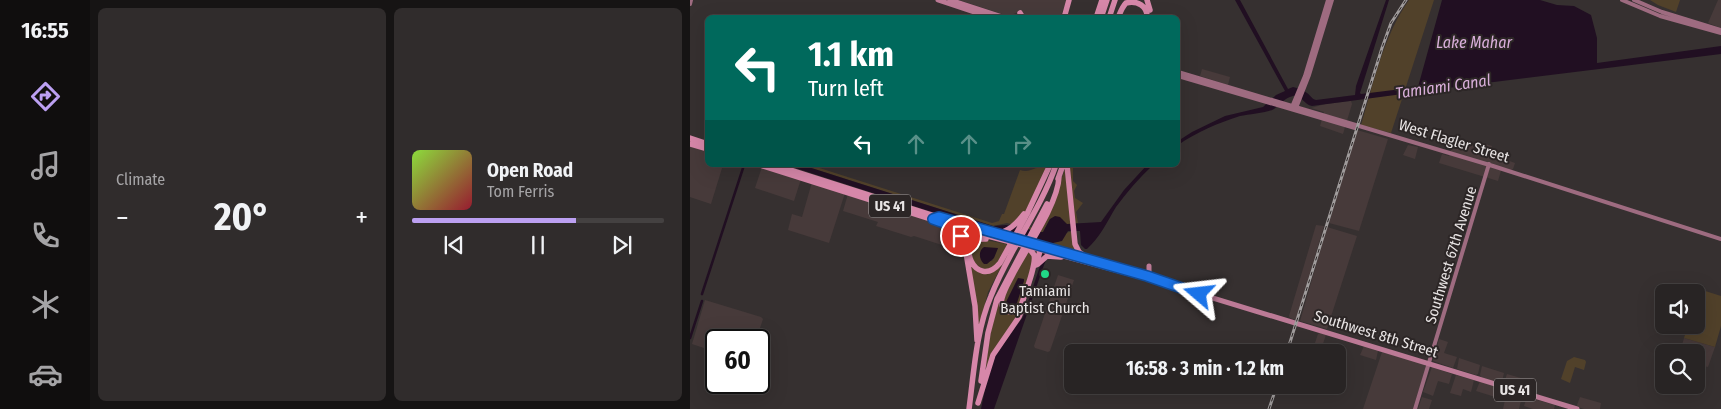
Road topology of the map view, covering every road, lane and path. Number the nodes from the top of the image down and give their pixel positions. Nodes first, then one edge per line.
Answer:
1 (691, 0) edge
2 (938, 0) edge
3 (950, 0) edge
4 (1071, 0) edge
5 (1100, 0) edge
6 (1107, 0) edge
7 (1115, 0) edge
8 (1123, 0) edge
9 (1147, 0) edge
10 (1328, 0) edge
11 (1332, 0) edge
12 (1622, 0) edge
13 (1634, 0) edge
14 (690, 4) edge
15 (1326, 13) junction
16 (983, 15) edge
17 (996, 15) edge
18 (1065, 15) edge
19 (1068, 15) edge
20 (1096, 15) edge
21 (1102, 15) edge
22 (1110, 15) edge
23 (1118, 15) edge
24 (1119, 15) edge
25 (1148, 15) edge
26 (1149, 15) edge
27 (1721, 32) edge
28 (1180, 73) edge
29 (1180, 77) edge
30 (1242, 91) junction
31 (1237, 93) junction
32 (1298, 98) junction
33 (1270, 101) junction
34 (1294, 108) junction
35 (1306, 110) junction
36 (1375, 132) junction
37 (690, 138) edge
38 (690, 144) edge
39 (705, 146) edge
40 (705, 146) edge
41 (1489, 166) junction
42 (766, 167) edge
43 (782, 167) edge
44 (1052, 167) edge
45 (1052, 167) edge
46 (1062, 167) edge
47 (1067, 167) edge
48 (794, 176) junction
49 (824, 180) junction
50 (839, 187) junction
51 (936, 218) junction
52 (1022, 223) junction
53 (947, 224) junction
54 (974, 228) junction
55 (966, 230) junction
56 (987, 232) junction
57 (964, 240) junction
58 (998, 240) junction
59 (1721, 240) edge
60 (1012, 248) junction
61 (1041, 248) junction
62 (1024, 250) junction
63 (1050, 252) junction
64 (1074, 255) junction
65 (1061, 257) joint
66 (1089, 260) junction
67 (1082, 261) junction
68 (1104, 265) junction
69 (1149, 266) dead end
70 (1034, 270) junction
71 (1153, 278) junction
72 (1167, 284) junction
73 (977, 352) junction
74 (1429, 363) junction
75 (977, 406) edge
76 (969, 409) edge
77 (1415, 409) edge
78 (1577, 409) edge

1 - 14 main road
2 - 16 main road
3 - 17 main road
4 - 18 highway
4 - 19 highway
5 - 20 highway
6 - 21 highway
7 - 22 highway
8 - 23 highway
9 - 26 highway
10 - 15 main road
11 - 15 main road
12 - 27 main road
13 - 27 main road
15 - 32 main road
24 - 25 highway
28 - 30 main road, West Flagler Street
29 - 31 main road, West Flagler Street
30 - 31 main road
30 - 33 main road, West Flagler Street
31 - 33 main road, West Flagler Street
32 - 34 main road
32 - 35 main road
33 - 34 main road, West Flagler Street
34 - 35 main road, West Flagler Street
34 - 36 main road, West Flagler Street
35 - 36 main road, West Flagler Street
36 - 41 main road, West Flagler Street
37 - 39 highway
38 - 40 highway
41 - 59 main road, West Flagler Street
41 - 74 main road, Southwest 67th Avenue
42 - 48 highway, Southwest 8th Street / US 41
43 - 49 highway, Southwest 8th Street / US 41
44 - 52 highway
45 - 52 highway
46 - 62 highway
47 - 66 highway
48 - 49 highway
48 - 50 highway, Southwest 8th Street / US 41
49 - 50 highway, Southwest 8th Street / US 41
50 - 51 highway, Southwest 8th Street / US 41
51 - 53 highway, Southwest 8th Street / US 41
51 - 54 highway, Southwest 8th Street / US 41
52 - 56 highway
52 - 60 highway
53 - 55 highway, Southwest 8th Street / US 41
53 - 57 highway
54 - 55 highway
54 - 56 highway, Southwest 8th Street / US 41
55 - 57 highway
55 - 58 highway, Southwest 8th Street / US 41
56 - 61 highway, Southwest 8th Street / US 41
57 - 73 highway
58 - 60 highway
58 - 62 highway, Southwest 8th Street / US 41
60 - 73 highway
61 - 62 main road, Southwest 8th Street / US 41
61 - 63 main road, Southwest 8th Street / US 41
61 - 70 highway
62 - 62 highway
62 - 75 highway
63 - 64 main road, Southwest 8th Street / US 41
63 - 65 highway
63 - 67 main road, Southwest 8th Street / US 41
63 - 70 highway
64 - 66 main road, Southwest 8th Street / US 41
64 - 67 main road
65 - 67 main road
66 - 68 main road, Southwest 8th Street / US 41
67 - 68 main road, Southwest 8th Street / US 41
68 - 71 main road, Southwest 8th Street / US 41
68 - 72 main road, Southwest 8th Street / US 41
69 - 71 main road
70 - 75 highway
71 - 72 main road, Southwest 8th Street / US 41
72 - 74 main road, Southwest 8th Street / US 41
73 - 76 highway
74 - 77 main road, Southwest 67th Avenue
74 - 78 main road, Southwest 8th Street / US 41

